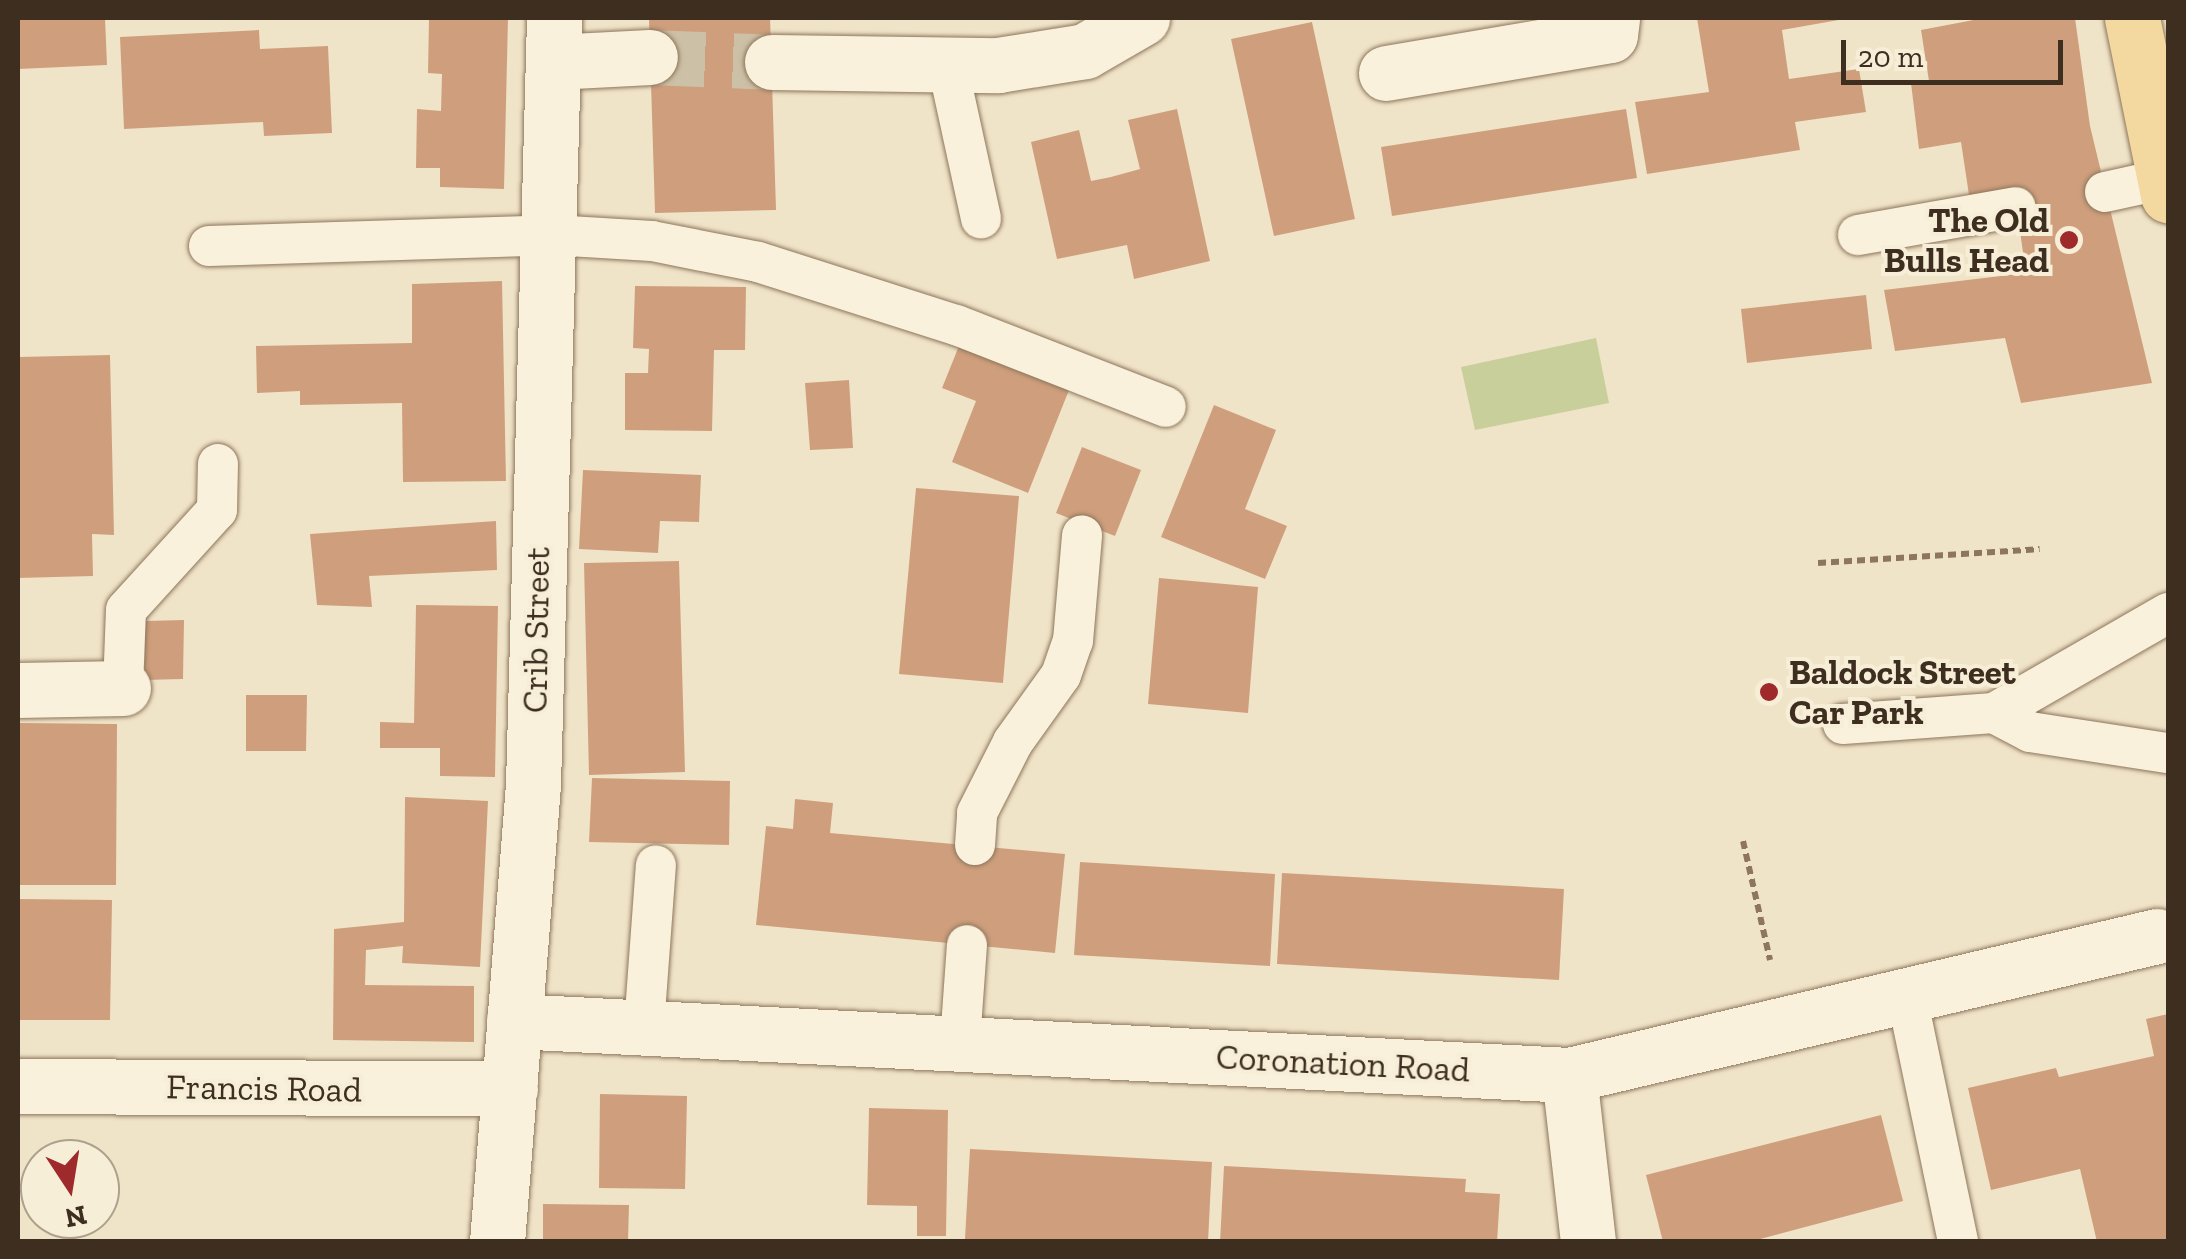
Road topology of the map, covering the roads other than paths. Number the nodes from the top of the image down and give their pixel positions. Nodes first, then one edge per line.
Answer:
1 (1142, 18) edge
2 (1612, 18) edge
3 (2132, 18) edge
4 (553, 40) edge
5 (650, 57) tunnel mouth
6 (772, 62) tunnel mouth
7 (948, 66) junction
8 (1386, 73) dead end
9 (2166, 187) edge
10 (2105, 192) dead end
11 (2016, 207) dead end
12 (981, 218) dead end
13 (552, 235) junction
14 (1858, 235) dead end
15 (209, 246) dead end
16 (1166, 407) dead end
17 (218, 464) dead end
18 (1082, 535) dead end
19 (2168, 612) edge
20 (123, 688) joint
21 (18, 690) edge
22 (1994, 712) junction
23 (1843, 724) dead end
24 (2168, 753) edge
25 (975, 845) dead end
26 (656, 864) dead end
27 (2157, 936) dead end
28 (968, 945) dead end
29 (1906, 997) junction
30 (514, 1021) junction
31 (644, 1028) junction
32 (960, 1042) junction
33 (1569, 1075) junction
34 (18, 1086) edge
35 (510, 1089) junction
36 (497, 1242) edge
37 (1588, 1242) edge
38 (1958, 1242) edge

1 - 7 street
2 - 8 street
3 - 9 main road
4 - 5 street
4 - 13 street, Crib Street
6 - 7 street
7 - 12 lane
9 - 10 lane
11 - 14 lane
13 - 15 lane
13 - 16 lane
13 - 30 street, Crib Street
17 - 20 lane
18 - 25 lane
19 - 22 lane
20 - 21 street
22 - 23 lane
22 - 24 lane
26 - 31 lane
27 - 29 street, Coronation Road
28 - 32 lane
29 - 33 street, Coronation Road
29 - 38 lane
30 - 31 street, Coronation Road
30 - 35 street, Crib Street
31 - 32 street, Coronation Road
32 - 33 street, Coronation Road
33 - 37 street
34 - 35 street, Francis Road
35 - 36 street, Crib Street

